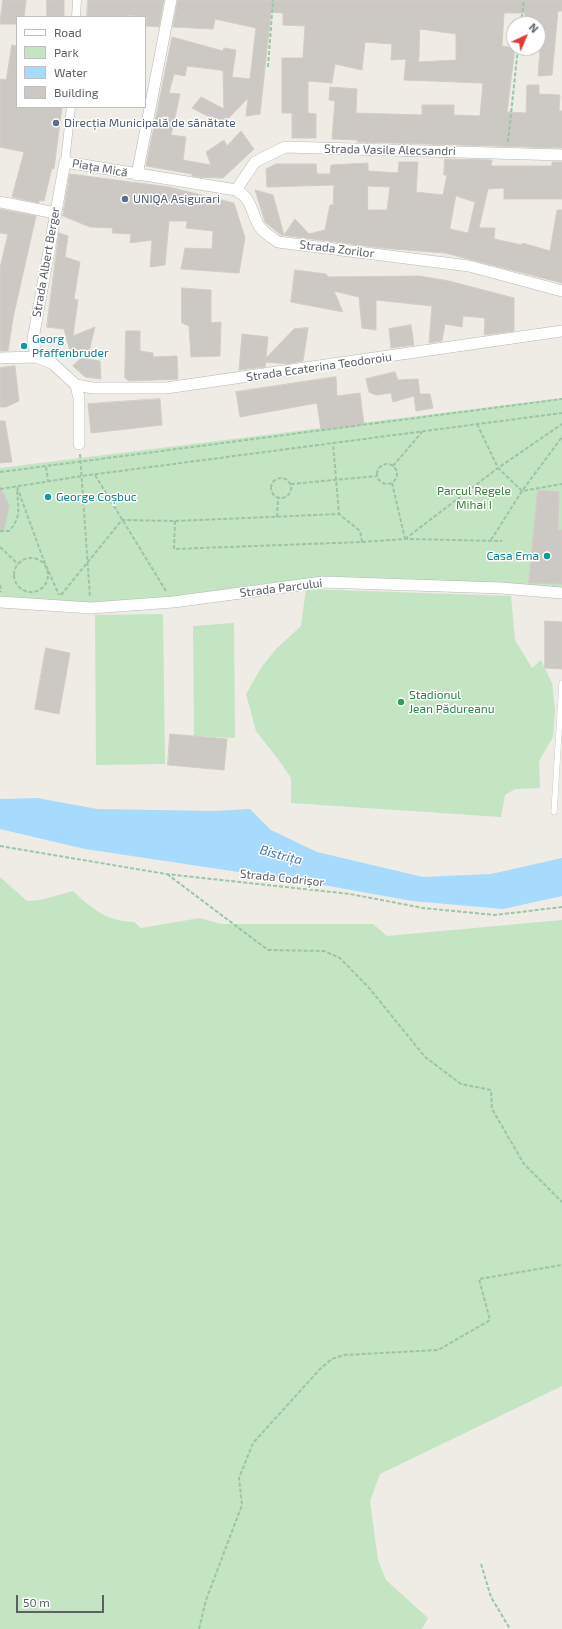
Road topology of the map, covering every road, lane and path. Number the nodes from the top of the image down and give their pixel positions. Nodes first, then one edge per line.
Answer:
1 (77, 0) edge
2 (171, 0) edge
3 (273, 0) edge
4 (524, 0) edge
5 (76, 16) edge
6 (522, 16) edge
7 (517, 56) edge
8 (268, 67) dead end
9 (149, 90) edge
10 (70, 108) edge
11 (507, 153) junction
12 (562, 155) edge
13 (65, 162) junction
14 (137, 175) junction
15 (236, 190) junction
16 (0, 202) edge
17 (55, 213) junction
18 (562, 291) edge
19 (562, 331) edge
20 (36, 357) junction
21 (0, 358) edge
22 (76, 385) junction
23 (562, 399) edge
24 (562, 413) edge
25 (477, 424) junction
26 (562, 424) edge
27 (422, 431) junction
28 (562, 437) edge
29 (334, 443) junction
30 (79, 444) dead end
31 (81, 462) junction
32 (393, 466) junction
33 (46, 467) junction
34 (498, 468) junction
35 (0, 472) edge
36 (95, 475) junction
37 (82, 476) junction
38 (377, 476) junction
39 (336, 480) junction
40 (48, 482) junction
41 (392, 483) junction
42 (291, 484) junction
43 (562, 484) edge
44 (17, 487) junction
45 (0, 489) edge
46 (522, 491) junction
47 (278, 498) junction
48 (338, 514) junction
49 (277, 517) junction
50 (122, 520) junction
51 (175, 521) junction
52 (0, 531) edge
53 (405, 539) junction
54 (491, 540) junction
55 (502, 541) dead end
56 (362, 542) junction
57 (0, 547) edge
58 (88, 561) junction
59 (18, 564) junction
60 (46, 567) junction
61 (562, 593) edge
62 (0, 602) edge
63 (173, 602) junction
64 (94, 608) junction
65 (562, 683) edge
66 (554, 812) dead end
67 (0, 846) edge
68 (166, 874) junction
69 (562, 907) edge
70 (562, 1202) edge
71 (562, 1265) edge
72 (481, 1564) dead end
73 (199, 1629) edge
74 (510, 1629) edge

1 - 5 street
2 - 9 street, Piața Mică
3 - 8 path
4 - 6 path
7 - 11 path
9 - 14 street, Piața Mică
10 - 13 street, Strada Albert Berger
11 - 12 street, Strada Vasile Alecsandri
11 - 15 street, Strada Vasile Alecsandri
13 - 14 street, Piața Mică
13 - 17 street, Strada Albert Berger
14 - 15 street
15 - 18 street, Strada Zorilor
16 - 17 street
17 - 20 street, Strada Albert Berger
19 - 22 street, Strada Ecaterina Teodoroiu
20 - 21 street
20 - 22 street
22 - 30 street
23 - 31 path
24 - 25 path
25 - 27 path
25 - 34 path
26 - 34 path
27 - 29 path
27 - 32 path
28 - 46 path
29 - 36 path
29 - 39 path
31 - 33 path
31 - 37 path
32 - 38 path
32 - 41 path
33 - 35 path
33 - 40 path
34 - 46 path
34 - 53 path
36 - 37 path
36 - 50 path
37 - 40 path
37 - 58 path
38 - 39 path
38 - 41 path
39 - 42 path
39 - 48 path
40 - 44 path
41 - 53 path
42 - 47 path
42 - 47 path
43 - 46 path
44 - 45 path
44 - 52 path
44 - 60 path
46 - 54 path
47 - 49 path
48 - 49 path
48 - 56 path
49 - 51 path
50 - 51 path
50 - 58 path
50 - 63 path
51 - 56 path
53 - 54 path
53 - 56 path
54 - 55 path
57 - 59 path
58 - 60 path
58 - 64 path
59 - 60 path
59 - 60 path
61 - 63 street, Strada Parcului
62 - 64 street, Strada Parcului
63 - 64 street, Strada Parcului
65 - 66 lane
67 - 68 path, Strada Codrișor
68 - 69 path, Strada Codrișor
68 - 70 path
71 - 73 path
72 - 74 path

